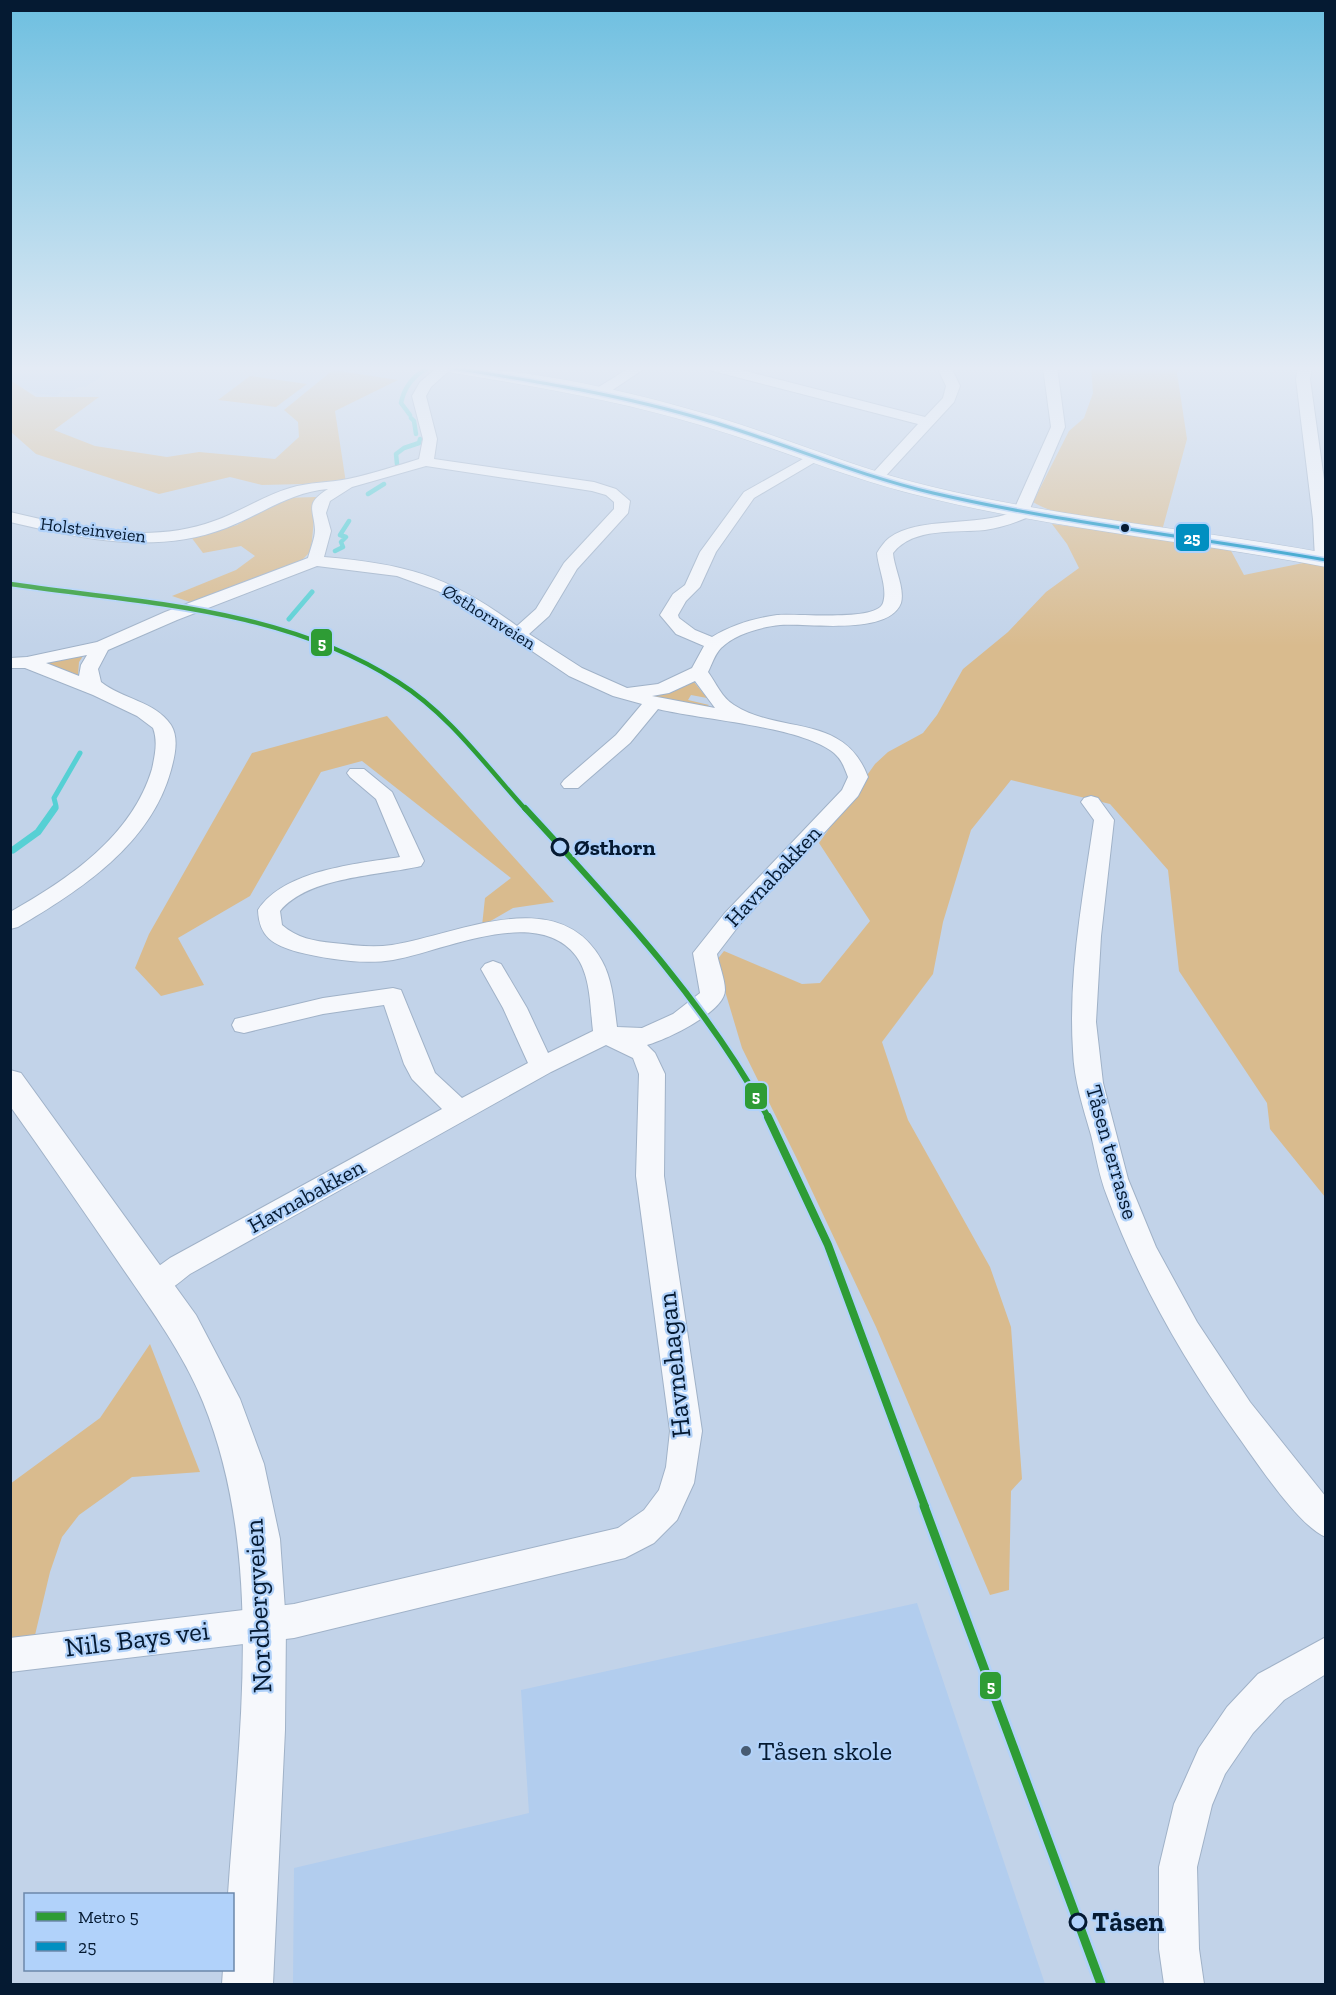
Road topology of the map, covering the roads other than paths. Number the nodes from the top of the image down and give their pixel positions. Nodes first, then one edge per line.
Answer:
1 (811, 460) edge
2 (821, 460) edge
3 (892, 460) edge
4 (1044, 460) edge
5 (1319, 460) edge
6 (426, 462) joint
7 (876, 478) junction
8 (347, 484) junction
9 (1023, 512) junction
10 (10, 517) edge
11 (1323, 519) edge
12 (1324, 559) edge
13 (315, 561) junction
14 (518, 634) junction
15 (714, 644) junction
16 (102, 646) junction
17 (19, 662) edge
18 (699, 672) junction
19 (97, 690) junction
20 (621, 691) junction
21 (654, 702) junction
22 (742, 717) junction
23 (357, 773) dead end
24 (571, 784) dead end
25 (1091, 802) dead end
26 (10, 922) edge
27 (493, 969) dead end
28 (244, 1025) dead end
29 (606, 1035) junction
30 (542, 1066) junction
31 (10, 1081) edge
32 (460, 1112) junction
33 (155, 1284) junction
34 (1326, 1522) edge
35 (264, 1624) junction
36 (1326, 1654) edge
37 (10, 1655) edge
38 (248, 1984) edge
39 (1184, 1984) edge

1 - 15 street
2 - 7 main road
3 - 7 street
4 - 9 street
5 - 11 street
6 - 8 street
6 - 14 street
7 - 9 main road
8 - 10 street, Holsteinveien
8 - 13 street
9 - 12 main road
9 - 15 street
11 - 12 street
13 - 14 street, Østhornveien
13 - 16 street
14 - 20 street, Østhornveien
15 - 18 street
16 - 17 street
16 - 19 street
17 - 19 street
18 - 20 street
18 - 22 street, Havnabakken
19 - 26 street
20 - 21 street, Østhornveien
21 - 22 street, Østhornveien
21 - 24 street
22 - 29 street, Havnabakken
23 - 29 street
25 - 34 street, Tåsen terrasse
27 - 30 street
28 - 32 street
29 - 30 street, Havnabakken
29 - 35 street, Havnehagan
30 - 32 street, Havnabakken
31 - 33 street, Nordbergveien
32 - 33 street, Havnabakken
33 - 35 street, Nordbergveien
35 - 37 street, Nils Bays vei
35 - 38 street, Nordbergveien
36 - 39 street

